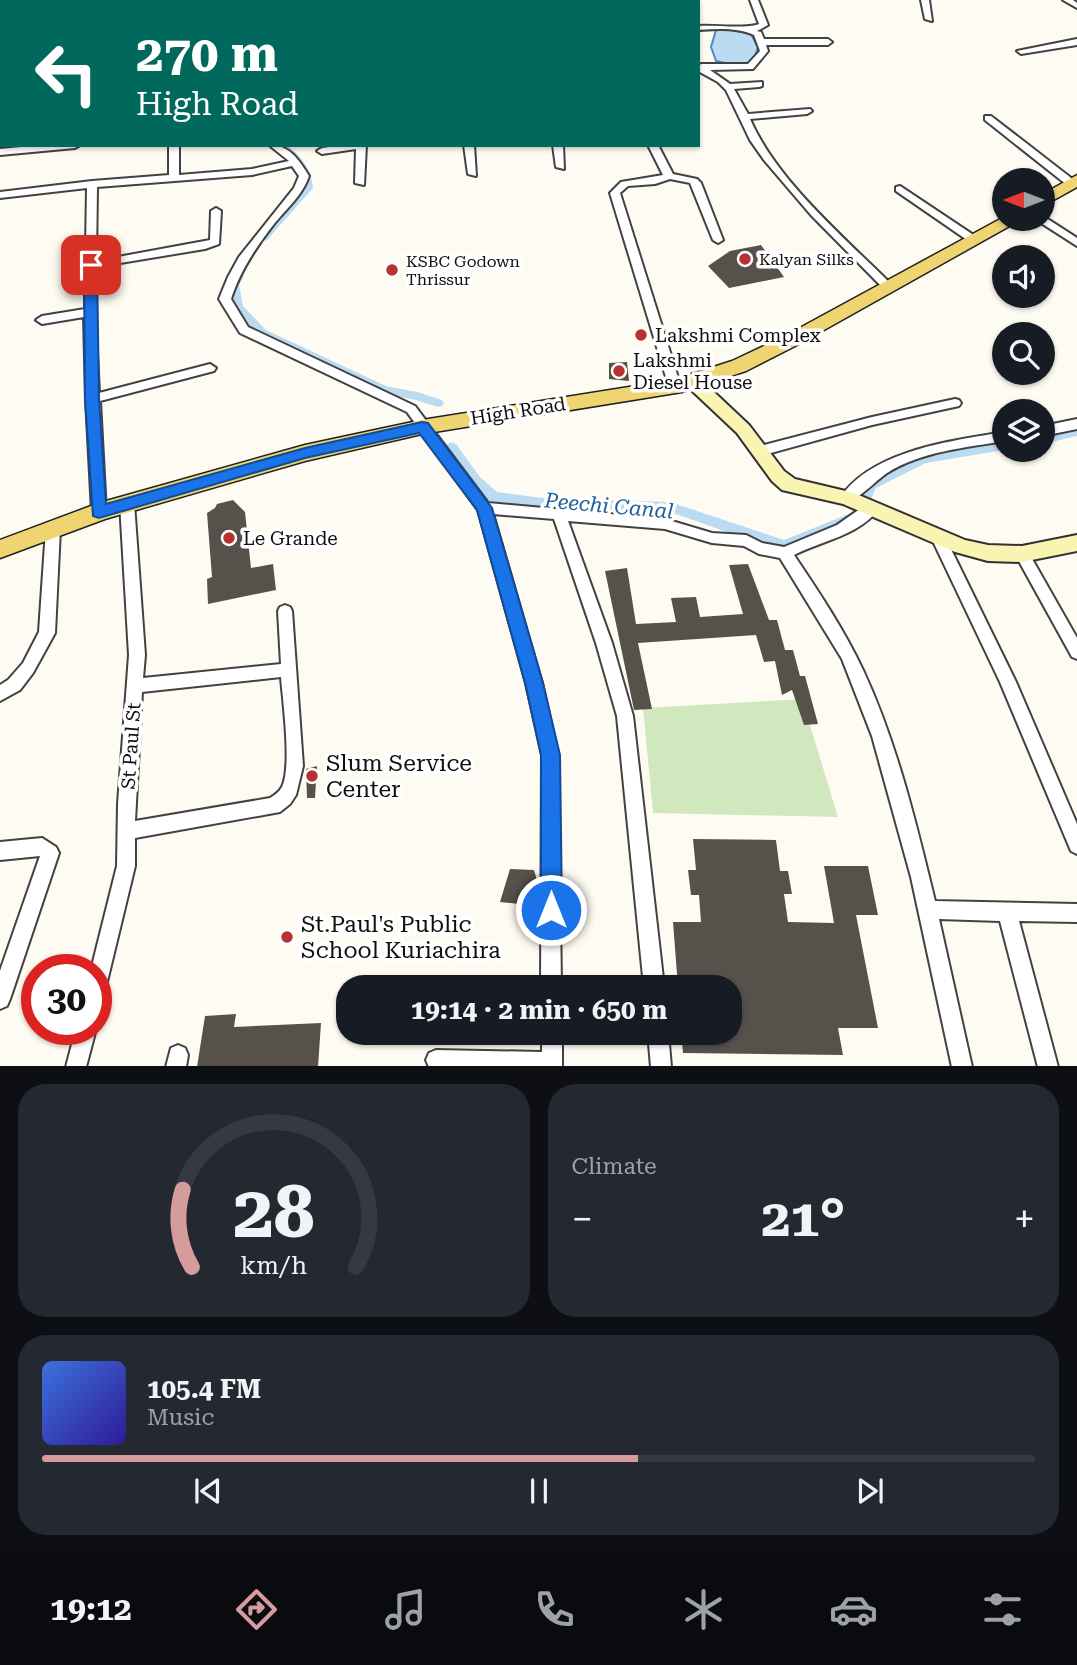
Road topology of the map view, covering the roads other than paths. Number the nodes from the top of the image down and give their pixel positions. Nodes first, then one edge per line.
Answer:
1 (754, 0) edge
2 (925, 0) edge
3 (1067, 0) edge
4 (1077, 7) edge
5 (929, 19) dead end
6 (700, 29) edge
7 (751, 30) junction
8 (763, 42) junction
9 (1077, 42) edge
10 (828, 43) dead end
11 (1021, 51) dead end
12 (700, 67) edge
13 (700, 68) edge
14 (759, 84) dead end
15 (729, 87) junction
16 (807, 111) dead end
17 (746, 117) junction
18 (988, 118) dead end
19 (54, 147) edge
20 (174, 147) edge
21 (276, 147) edge
22 (345, 147) edge
23 (361, 147) edge
24 (469, 147) edge
25 (558, 147) edge
26 (654, 147) edge
27 (322, 150) dead end
28 (0, 152) edge
29 (295, 162) junction
30 (561, 167) dead end
31 (473, 174) dead end
32 (669, 176) junction
33 (174, 177) junction
34 (1074, 182) edge
35 (360, 183) dead end
36 (92, 184) junction
37 (900, 189) dead end
38 (1055, 194) edge
39 (0, 195) edge
40 (216, 211) dead end
41 (1055, 228) edge
42 (992, 231) edge
43 (718, 240) dead end
44 (974, 240) junction
45 (1077, 243) edge
46 (91, 265) junction
47 (888, 287) junction
48 (90, 312) junction
49 (42, 320) dead end
50 (210, 368) dead end
51 (684, 384) junction
52 (92, 399) junction
53 (955, 403) dead end
54 (1077, 424) edge
55 (422, 427) junction
56 (1055, 428) edge
57 (992, 439) edge
58 (760, 452) junction
59 (127, 503) junction
60 (860, 503) junction
61 (484, 508) junction
62 (99, 512) junction
63 (559, 514) junction
64 (53, 529) junction
65 (938, 537) junction
66 (1077, 543) edge
67 (0, 549) edge
68 (785, 552) junction
69 (1023, 554) junction
70 (285, 611) dead end
71 (1077, 652) edge
72 (288, 670) junction
73 (135, 686) junction
74 (0, 694) edge
75 (127, 831) junction
76 (1077, 845) edge
77 (0, 851) edge
78 (927, 910) junction
79 (1007, 912) junction
80 (1077, 913) edge
81 (104, 954) edge
82 (551, 975) edge
83 (653, 975) edge
84 (0, 999) edge
85 (82, 1045) edge
86 (552, 1045) edge
87 (660, 1045) edge
88 (436, 1060) dead end
89 (552, 1064) edge
90 (76, 1066) edge
91 (662, 1066) edge
92 (962, 1066) edge
93 (1048, 1066) edge

1 - 7 street
2 - 5 street
3 - 4 street
6 - 7 street
7 - 8 street
8 - 10 street
8 - 12 street
9 - 11 street
13 - 15 street
14 - 15 street
15 - 17 street
16 - 17 street
17 - 47 street
18 - 34 street
19 - 28 street
20 - 33 street
21 - 29 street
22 - 27 street
23 - 35 street
24 - 31 street
25 - 30 street
26 - 32 street
29 - 33 street
29 - 55 street
32 - 43 street
32 - 51 street
33 - 36 street
34 - 38 main road
36 - 39 street
36 - 46 street
37 - 44 street
40 - 46 street
41 - 45 street
42 - 44 main road, High Road
44 - 47 main road, High Road
46 - 48 street
47 - 51 main road, High Road
48 - 49 street
48 - 52 street
50 - 52 street
51 - 55 main road, High Road
51 - 58 street
52 - 62 street
53 - 58 street
54 - 56 street
55 - 59 main road, High Road
55 - 61 street
57 - 60 street
58 - 60 street
59 - 62 main road, High Road
59 - 73 street, St Paul St
60 - 65 street
60 - 68 street
61 - 63 street
61 - 82 street
62 - 64 main road, High Road
63 - 68 street
63 - 83 street
64 - 67 main road, High Road
64 - 74 street
65 - 69 street
65 - 76 street
66 - 69 street
68 - 78 street
69 - 71 street
70 - 72 street
72 - 73 street
72 - 75 street
73 - 75 street, St Paul St
75 - 81 street, St Paul St
77 - 84 street
78 - 79 street
78 - 92 street
79 - 80 street
79 - 93 street
85 - 90 street
86 - 89 street
87 - 91 street
88 - 89 street

